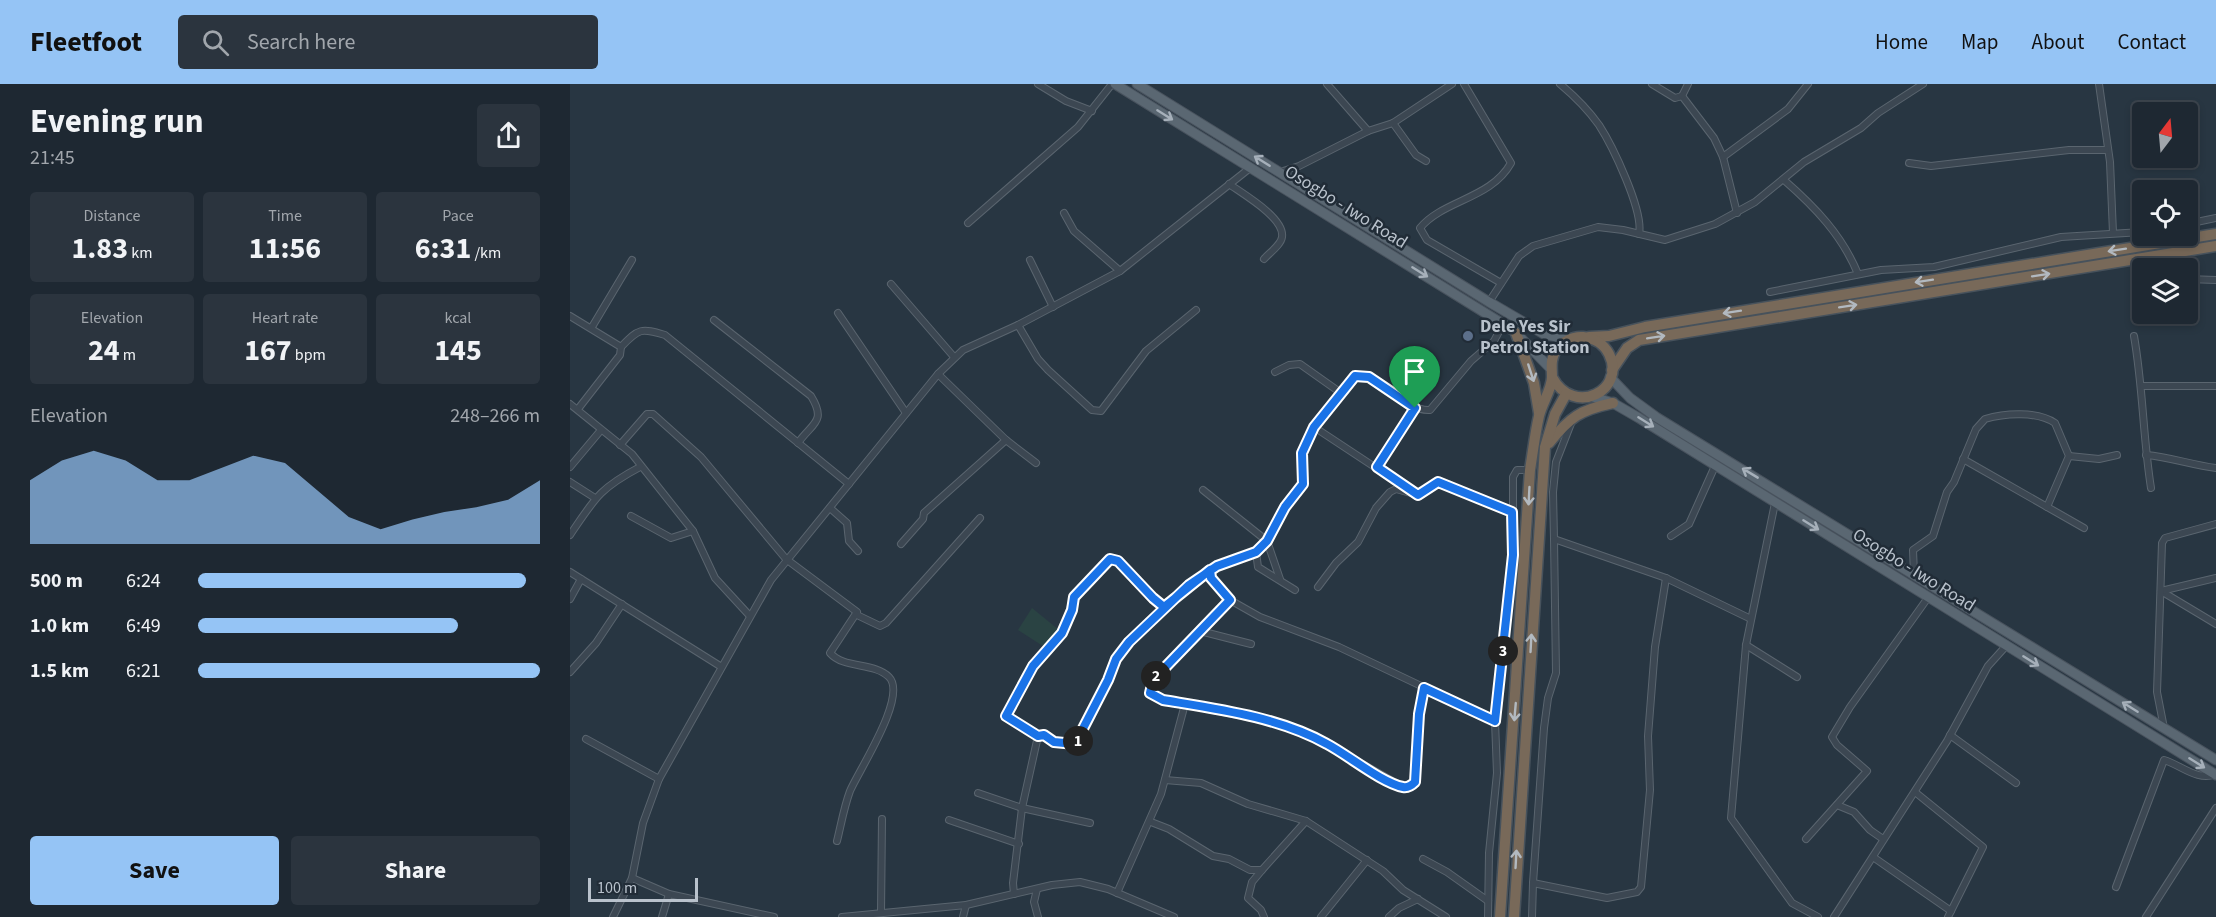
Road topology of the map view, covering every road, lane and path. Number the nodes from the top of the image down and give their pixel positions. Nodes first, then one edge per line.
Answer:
1 (1038, 84) edge
2 (1113, 84) edge
3 (1137, 84) edge
4 (1327, 84) edge
5 (1452, 84) edge
6 (1464, 84) edge
7 (1560, 84) edge
8 (1652, 84) edge
9 (1688, 84) edge
10 (1808, 84) edge
11 (1923, 84) edge
12 (2099, 84) edge
13 (1682, 96) junction
14 (1092, 111) junction
15 (1393, 123) junction
16 (1368, 131) junction
17 (2106, 150) junction
18 (1723, 157) junction
19 (1426, 161) dead end
20 (1909, 163) dead end
21 (1250, 168) junction
22 (1280, 172) junction
23 (1791, 174) junction
24 (1784, 180) junction
25 (1229, 184) junction
26 (1796, 190) junction
27 (1064, 213) dead end
28 (1737, 213) junction
29 (2216, 218) edge
30 (2198, 222) edge
31 (969, 223) dead end
32 (2132, 232) edge
33 (2114, 233) junction
34 (1639, 234) junction
35 (2216, 234) edge
36 (2216, 246) edge
37 (1264, 259) dead end
38 (632, 260) dead end
39 (1030, 260) dead end
40 (1120, 271) junction
41 (1858, 274) junction
42 (2198, 279) edge
43 (2216, 280) edge
44 (1501, 283) junction
45 (891, 285) dead end
46 (1770, 292) dead end
47 (1489, 302) junction
48 (1053, 307) junction
49 (1196, 310) dead end
50 (838, 313) dead end
51 (570, 316) edge
52 (714, 320) dead end
53 (1503, 324) junction
54 (1018, 325) junction
55 (592, 327) junction
56 (1516, 333) junction
57 (2134, 336) dead end
58 (1584, 337) junction
59 (1567, 340) junction
60 (621, 347) junction
61 (954, 357) junction
62 (1275, 372) dead end
63 (1552, 373) junction
64 (938, 374) junction
65 (1611, 374) junction
66 (2143, 386) junction
67 (2216, 386) edge
68 (1341, 393) junction
69 (1566, 394) junction
70 (1593, 397) junction
71 (1613, 403) junction
72 (570, 404) edge
73 (578, 408) junction
74 (1415, 408) junction
75 (906, 413) junction
76 (1540, 415) junction
77 (1575, 415) junction
78 (1314, 427) junction
79 (601, 430) junction
80 (1006, 440) junction
81 (798, 443) junction
82 (620, 445) junction
83 (1545, 447) junction
84 (2117, 455) dead end
85 (2069, 456) junction
86 (2146, 456) junction
87 (1963, 459) junction
88 (1036, 463) dead end
89 (1715, 466) junction
90 (570, 467) edge
91 (640, 467) junction
92 (1377, 467) junction
93 (2216, 468) edge
94 (1530, 470) junction
95 (570, 482) edge
96 (849, 484) junction
97 (2151, 488) dead end
98 (1203, 490) dead end
99 (1418, 495) junction
100 (595, 498) junction
101 (1775, 503) junction
102 (2047, 507) junction
103 (831, 508) junction
104 (1512, 512) junction
105 (631, 516) dead end
106 (980, 518) dead end
107 (2216, 524) edge
108 (2084, 528) dead end
109 (693, 531) junction
110 (570, 535) edge
111 (1671, 536) dead end
112 (1554, 539) junction
113 (1267, 541) junction
114 (901, 544) dead end
115 (858, 551) dead end
116 (1256, 552) junction
117 (786, 560) junction
118 (1217, 566) junction
119 (1210, 570) junction
120 (570, 572) edge
121 (1914, 574) junction
122 (1211, 578) junction
123 (1666, 578) junction
124 (2216, 578) edge
125 (581, 579) junction
126 (1280, 579) junction
127 (1318, 587) dead end
128 (1295, 590) dead end
129 (2161, 591) junction
130 (1927, 598) junction
131 (570, 599) edge
132 (1230, 600) junction
133 (622, 604) junction
134 (1164, 607) junction
135 (749, 615) junction
136 (857, 615) junction
137 (1751, 619) junction
138 (2216, 624) edge
139 (1200, 631) junction
140 (1251, 644) dead end
141 (1746, 645) junction
142 (2006, 646) junction
143 (720, 666) junction
144 (570, 672) edge
145 (1500, 672) junction
146 (1518, 673) junction
147 (1797, 677) dead end
148 (1424, 688) junction
149 (1185, 704) junction
150 (1495, 721) junction
151 (2164, 728) junction
152 (1950, 735) junction
153 (1038, 736) junction
154 (586, 739) dead end
155 (2216, 760) edge
156 (2216, 774) edge
157 (659, 779) junction
158 (1165, 780) junction
159 (2016, 783) dead end
160 (1915, 792) junction
161 (978, 793) dead end
162 (1509, 793) junction
163 (1522, 793) junction
164 (1838, 805) junction
165 (1022, 808) junction
166 (2216, 808) edge
167 (882, 819) dead end
168 (949, 820) dead end
169 (1306, 821) junction
170 (1151, 822) junction
171 (1090, 823) dead end
172 (1806, 839) dead end
173 (1883, 839) junction
174 (837, 841) dead end
175 (1019, 844) junction
176 (1873, 857) junction
177 (1366, 860) junction
178 (1423, 860) dead end
179 (1263, 870) junction
180 (632, 878) junction
181 (1533, 883) junction
182 (2116, 887) dead end
183 (1037, 889) junction
184 (1117, 893) junction
185 (669, 894) junction
186 (1014, 894) junction
187 (1418, 899) junction
188 (1488, 901) junction
189 (966, 905) junction
190 (881, 912) junction
191 (1950, 914) edge
192 (612, 917) edge
193 (662, 917) edge
194 (774, 917) edge
195 (842, 917) edge
196 (963, 917) edge
197 (1038, 917) edge
198 (1174, 917) edge
199 (1264, 917) edge
200 (1321, 917) edge
201 (1389, 917) edge
202 (1446, 917) edge
203 (1488, 917) edge
204 (1500, 917) edge
205 (1514, 917) edge
206 (1532, 917) edge
207 (1818, 917) edge
208 (1834, 917) edge
209 (2146, 917) edge

1 - 14 street
2 - 14 street
2 -> 21 main road, Osogbo - Iwo Road
22 -> 3 main road, Osogbo - Iwo Road
4 - 16 street
5 - 15 street
6 - 44 street
7 - 34 street
8 - 13 street
9 - 13 street
10 - 18 street
11 - 23 street
12 - 17 street
13 - 18 street
14 - 31 street
15 - 16 street
15 - 19 street
16 - 22 street
17 - 20 street
17 - 33 street
18 - 28 street
21 - 25 street
21 -> 53 main road, Osogbo - Iwo Road
22 - 47 main road, Osogbo - Iwo Road
23 - 24 street
23 - 26 street
24 - 26 street
24 - 28 street
25 - 37 street
25 - 40 street
26 - 41 street
27 - 40 street
28 - 34 street
29 - 30 street
32 - 33 street
33 - 41 street
34 - 44 street
35 -> 58 highway
65 -> 36 highway
38 - 55 street
39 - 48 street
40 - 48 street
41 - 46 street
42 - 43 street
44 - 47 street
45 - 61 street
47 - 59 main road, Osogbo - Iwo Road
48 - 54 street
49 - 54 street
50 - 75 street
51 - 55 street
52 - 81 street
53 - 56 main road, Osogbo - Iwo Road
53 - 74 street
54 - 61 street
55 - 60 street
56 - 63 main road, Osogbo - Iwo Road
56 -> 76 highway
57 - 66 street
58 - 59 highway
58 - 65 highway
59 - 63 highway
60 - 73 street
60 - 81 street
61 - 64 street
62 - 68 street
63 - 69 highway
63 - 76 highway
64 - 75 street
64 - 80 street
65 - 70 highway
121 -> 65 main road, Osogbo - Iwo Road
66 - 67 street
66 - 86 street
68 - 74 street
68 - 78 street
69 - 70 highway
69 - 83 highway
70 - 71 main road, Osogbo - Iwo Road
71 - 77 highway
71 -> 89 main road, Osogbo - Iwo Road
72 - 73 street
73 - 79 street
74 - 92 street
75 - 96 street
76 - 94 highway
77 - 83 highway
77 - 112 street
78 - 92 street
78 - 113 street
79 - 82 street
79 - 90 street
80 - 88 street
80 - 114 street
81 - 96 street
82 - 91 street
82 - 117 street
163 -> 83 highway
84 - 85 street
85 - 87 street
85 - 102 street
86 - 93 street
86 - 97 street
87 - 102 street
87 - 121 street
89 - 101 main road, Osogbo - Iwo Road
89 - 111 street
91 - 100 street
91 - 109 street
92 - 99 street
94 - 104 street
94 -> 146 highway
95 - 100 street
96 - 103 street
98 - 113 street
99 - 104 street
99 - 127 street
100 - 110 street
101 -> 130 main road, Osogbo - Iwo Road
101 - 137 street
102 - 108 street
103 - 115 street
103 - 117 street
104 - 145 street
105 - 109 street
106 - 136 street
107 - 129 street
109 - 135 street
112 - 123 street
112 - 181 street
113 - 116 street
113 - 126 street
116 - 118 street
116 - 126 street
117 - 135 street
117 - 136 street
118 - 119 street
118 - 122 street
119 - 122 street
119 - 134 street
120 - 125 street
151 -> 121 main road, Osogbo - Iwo Road
122 - 132 street
123 - 137 street
123 - 181 street
124 - 129 street
125 - 131 street
125 - 133 street
126 - 128 street
129 - 138 street
129 - 151 street
130 - 142 main road, Osogbo - Iwo Road
130 - 164 street
132 - 139 street
132 - 148 street
133 - 143 street
133 - 144 street
134 - 153 street
134 - 153 street
135 - 143 street
136 - 174 street
137 - 141 street
139 - 140 street
139 - 149 street
141 - 147 street
141 - 207 street
142 - 152 street
142 -> 156 main road, Osogbo - Iwo Road
143 - 157 street
145 - 146 street
145 - 150 street
146 -> 162 highway
148 - 149 street
148 - 150 street
149 - 158 street
150 - 188 street
151 - 155 main road, Osogbo - Iwo Road
152 - 159 street
152 - 160 street
153 - 165 street
154 - 157 street
156 - 182 street
157 - 180 street
158 - 169 street
158 - 170 street
160 - 173 street
160 - 191 street
161 - 165 street
162 - 163 highway
162 - 204 highway
205 -> 163 highway
164 - 172 street
164 - 173 street
165 - 171 street
165 - 175 street
166 - 209 street
167 - 190 street
168 - 175 street
169 - 177 street
169 - 179 street
170 - 179 street
170 - 184 street
173 - 176 street
175 - 186 street
176 - 191 street
176 - 208 street
177 - 187 street
177 - 200 street
178 - 188 street
179 - 199 street
180 - 185 street
180 - 192 street
181 - 206 street
183 - 184 street
183 - 186 street
183 - 197 street
184 - 198 street
185 - 193 street
185 - 194 street
186 - 189 street
187 - 201 street
187 - 202 street
188 - 203 street
189 - 190 street
189 - 196 street
190 - 195 street

